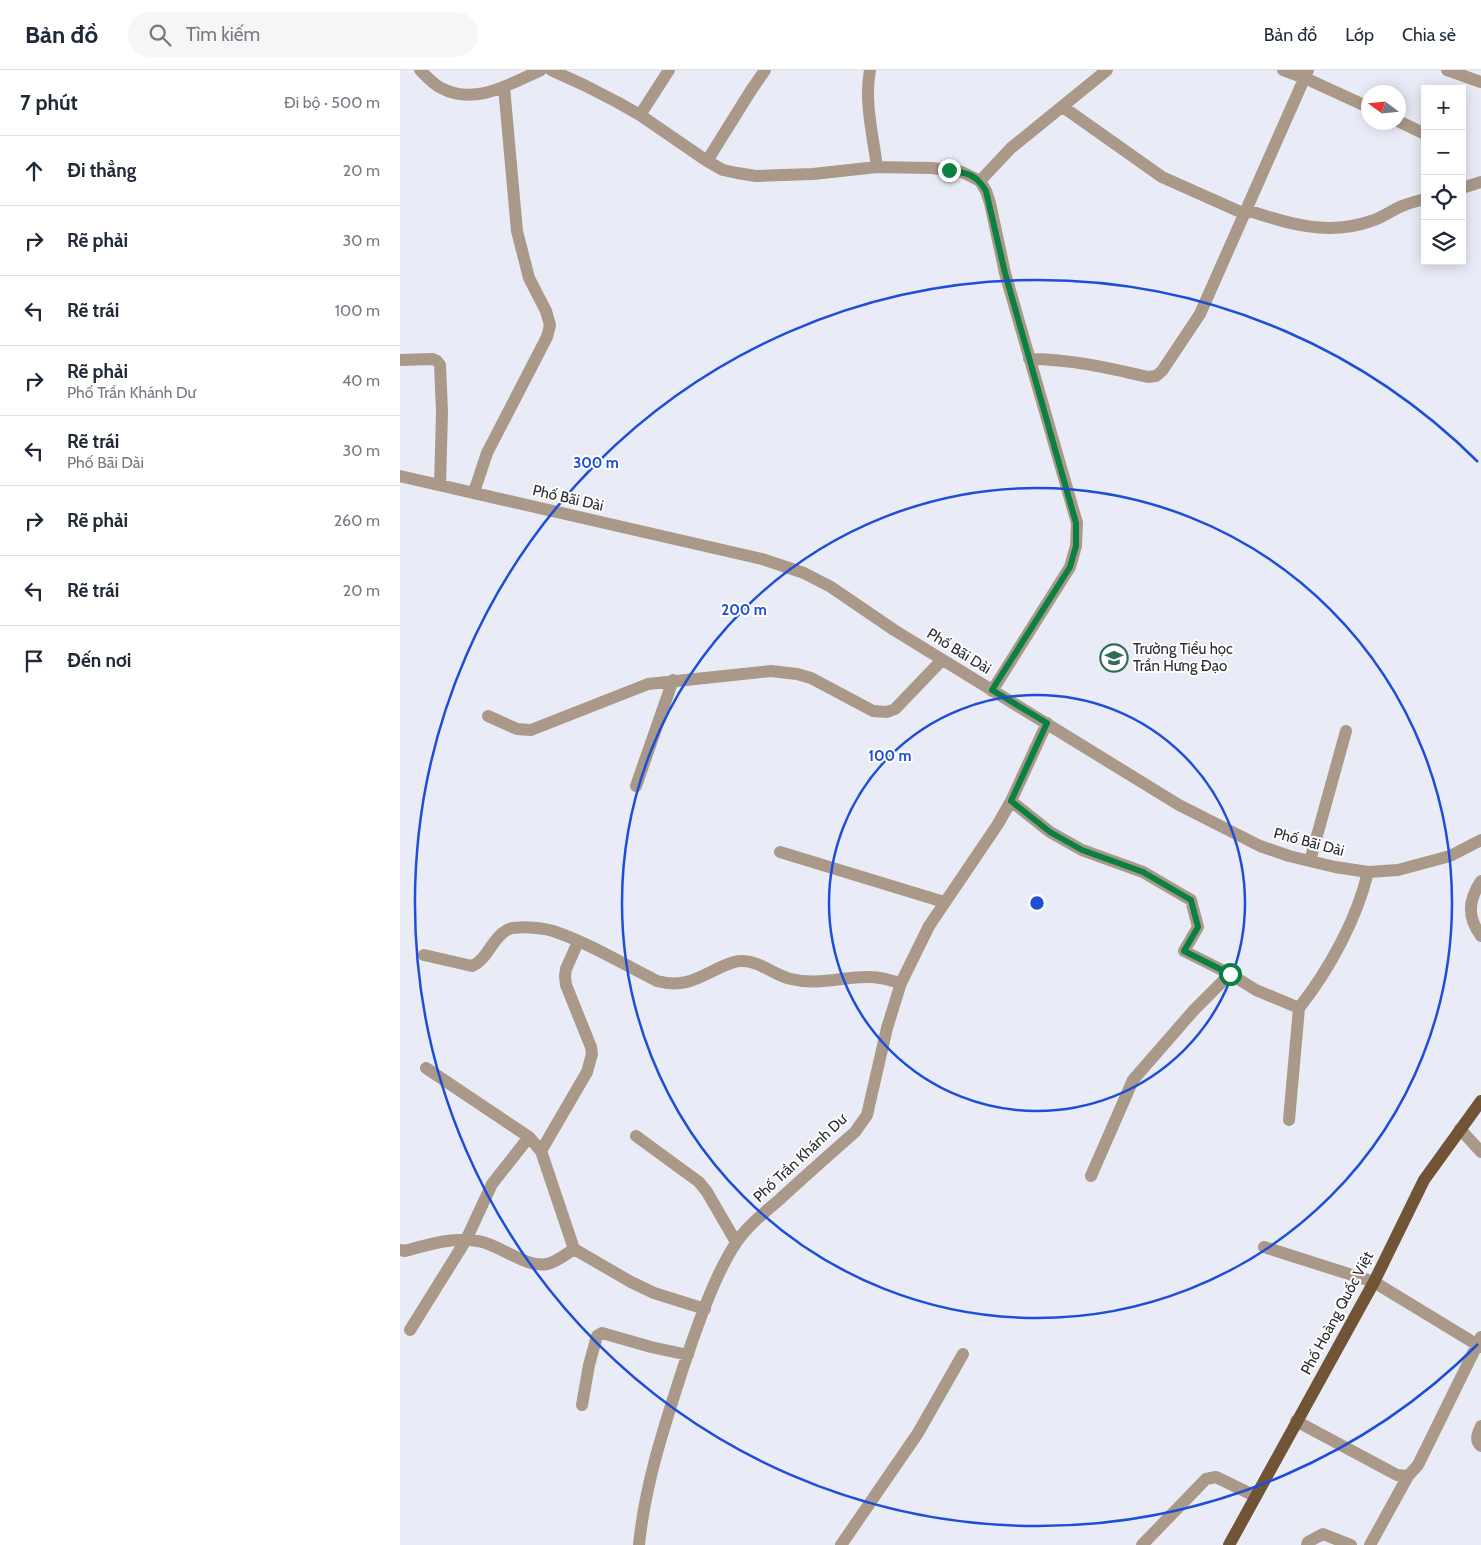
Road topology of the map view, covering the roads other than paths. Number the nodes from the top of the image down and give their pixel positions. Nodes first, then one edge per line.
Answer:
1 (420, 70) edge
2 (541, 70) edge
3 (551, 70) edge
4 (669, 70) edge
5 (765, 70) edge
6 (870, 70) edge
7 (1107, 70) edge
8 (1284, 70) edge
9 (1447, 70) edge
10 (1306, 74) edge
11 (1481, 82) edge
12 (504, 87) junction
13 (1361, 103) edge
14 (1063, 107) junction
15 (640, 115) junction
16 (1406, 125) edge
17 (1421, 132) edge
18 (708, 161) junction
19 (877, 167) junction
20 (980, 181) junction
21 (1481, 182) edge
22 (1466, 187) edge
23 (1421, 200) edge
24 (1246, 212) junction
25 (1029, 359) junction
26 (400, 360) edge
27 (400, 476) edge
28 (440, 485) junction
29 (474, 492) junction
30 (942, 660) junction
31 (673, 680) junction
32 (992, 690) junction
33 (488, 716) dead end
34 (1047, 723) junction
35 (1346, 731) dead end
36 (636, 786) dead end
37 (1011, 801) junction
38 (1481, 840) edge
39 (780, 852) dead end
40 (1310, 861) junction
41 (1368, 872) junction
42 (1481, 881) edge
43 (944, 902) junction
44 (1481, 936) edge
45 (578, 942) junction
46 (424, 955) dead end
47 (1230, 974) junction
48 (901, 983) junction
49 (1299, 1008) junction
50 (426, 1068) dead end
51 (1481, 1101) edge
52 (1289, 1120) dead end
53 (1460, 1129) junction
54 (636, 1136) dead end
55 (529, 1137) junction
56 (541, 1151) junction
57 (1481, 1152) edge
58 (1091, 1176) dead end
59 (466, 1240) junction
60 (736, 1242) junction
61 (1264, 1247) dead end
62 (574, 1249) junction
63 (400, 1250) edge
64 (1374, 1282) junction
65 (705, 1309) junction
66 (410, 1330) dead end
67 (1480, 1342) edge
68 (688, 1354) junction
69 (964, 1354) dead end
70 (582, 1405) dead end
71 (1296, 1421) junction
72 (1481, 1426) edge
73 (1481, 1446) edge
74 (1408, 1476) junction
75 (1255, 1496) junction
76 (640, 1545) edge
77 (841, 1545) edge
78 (1142, 1545) edge
79 (1229, 1545) edge
80 (1307, 1545) edge
81 (1350, 1545) edge
82 (1370, 1545) edge

1 - 12 street
2 - 12 street
3 - 15 street
4 - 15 street
5 - 18 street
6 - 19 street
7 - 14 street
8 - 10 street
9 - 11 street
10 - 13 street
10 - 24 street
12 - 29 street
14 - 20 street
14 - 24 street
15 - 18 street
16 - 17 street
18 - 19 street
19 - 20 street
20 - 25 street
21 - 22 street
23 - 24 street
24 - 25 street
25 - 32 street
26 - 28 street
27 - 28 street, Phố Bãi Dài
28 - 29 street, Phố Bãi Dài
29 - 30 street, Phố Bãi Dài
30 - 31 street
30 - 32 street, Phố Bãi Dài
31 - 33 street
31 - 36 street
32 - 34 street, Phố Bãi Dài
34 - 37 street, Phố Trần Khánh Dư
34 - 40 street, Phố Bãi Dài
35 - 40 street
37 - 43 street, Phố Trần Khánh Dư
37 - 47 street
38 - 41 street, Phố Bãi Dài
39 - 43 street
40 - 41 street, Phố Bãi Dài
41 - 49 street
42 - 44 street
43 - 48 street, Phố Trần Khánh Dư
45 - 46 street
45 - 48 street
45 - 56 street
47 - 49 street
47 - 58 street
48 - 60 street, Phố Trần Khánh Dư
49 - 52 street
50 - 55 street
51 - 53 main road, Phố Hoàng Quốc Việt
53 - 57 street
53 - 64 main road, Phố Hoàng Quốc Việt
54 - 60 street
55 - 56 street
55 - 59 street
56 - 62 street
59 - 62 street
59 - 63 street
59 - 66 street
60 - 65 street, Phố Trần Khánh Dư
61 - 64 street
62 - 65 street
64 - 67 street
64 - 71 main road, Phố Hoàng Quốc Việt
65 - 68 street, Phố Trần Khánh Dư
67 - 74 street
68 - 70 street
68 - 76 street, Phố Trần Khánh Dư
69 - 77 street
71 - 74 street
71 - 75 main road, Phố Hoàng Quốc Việt
72 - 73 street
74 - 82 street
75 - 78 street
75 - 79 main road, Phố Hoàng Quốc Việt
80 - 81 street

